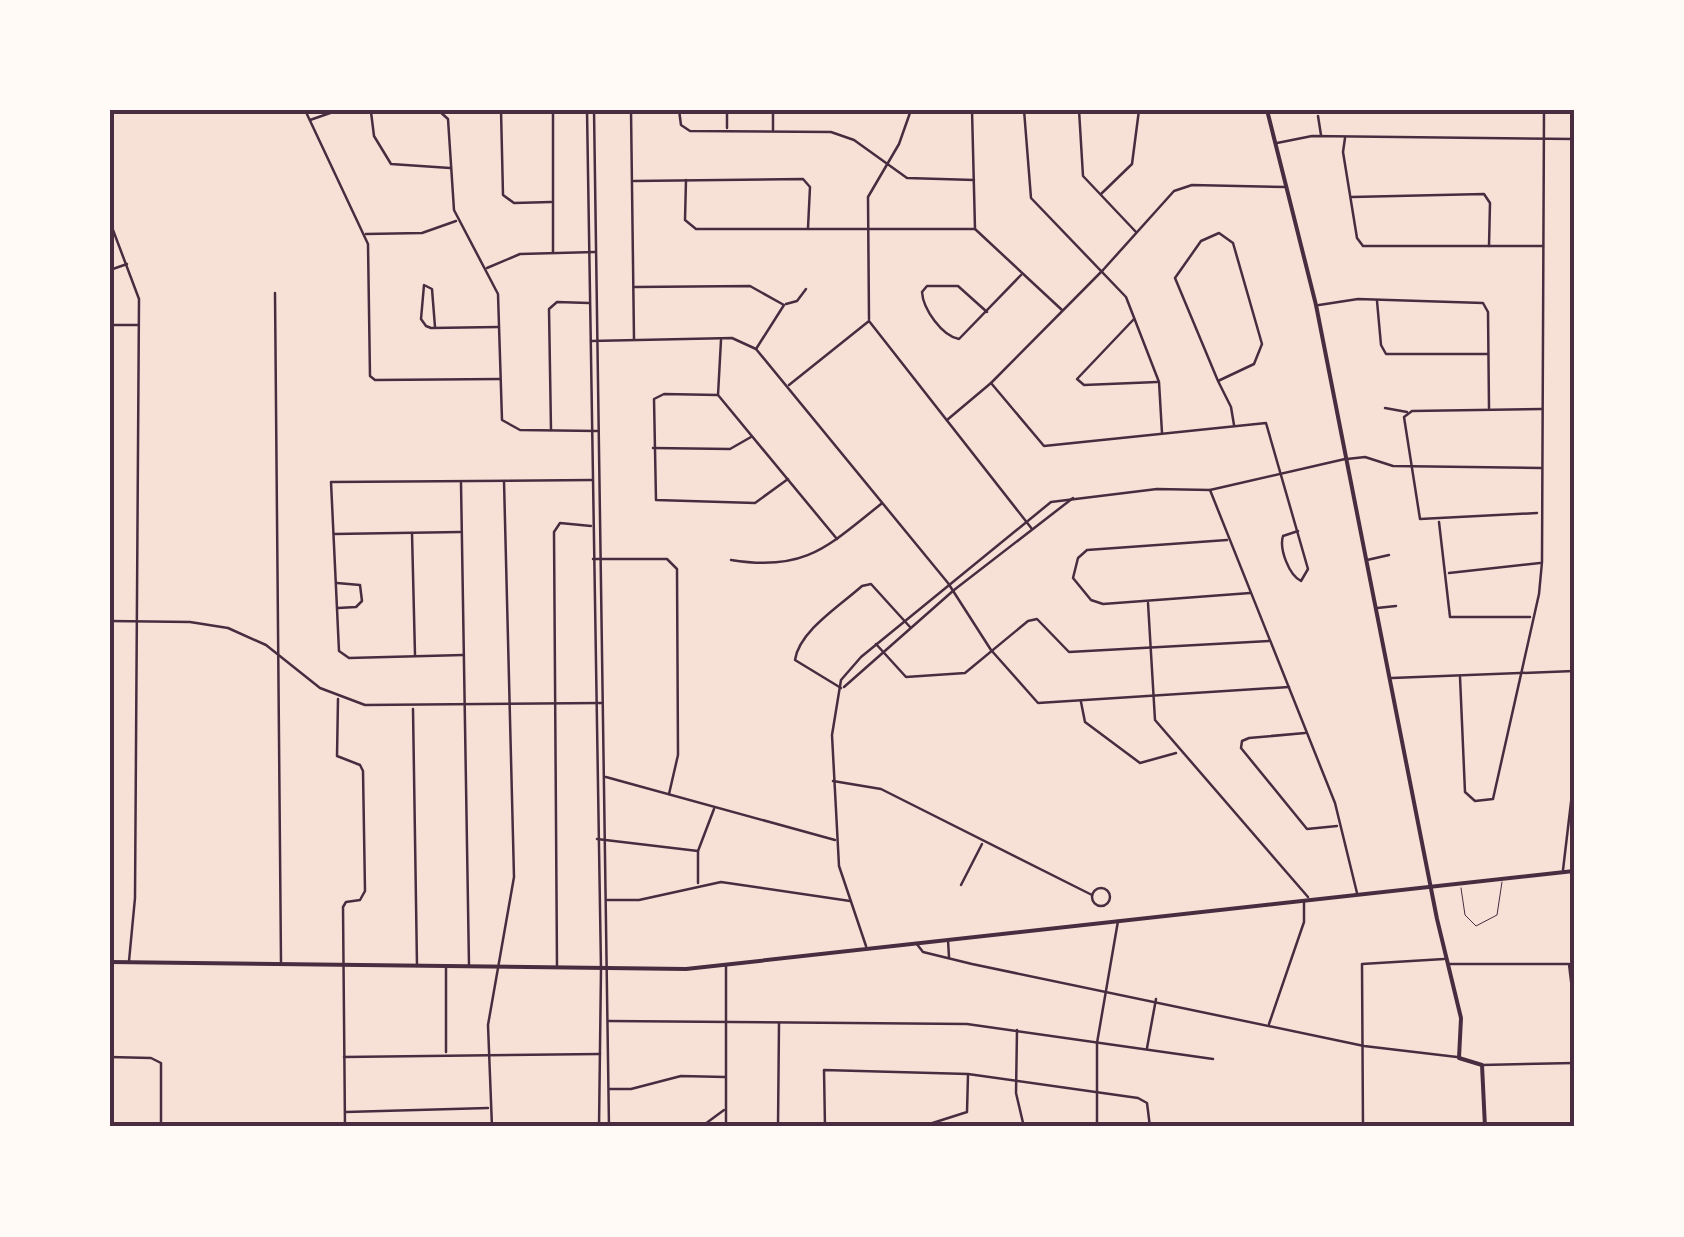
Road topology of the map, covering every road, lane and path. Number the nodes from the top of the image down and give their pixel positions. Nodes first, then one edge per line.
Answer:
1 (305, 110) edge
2 (432, 110) edge
3 (438, 110) edge
4 (501, 110) edge
5 (553, 110) edge
6 (587, 110) edge
7 (594, 110) edge
8 (631, 110) edge
9 (680, 110) edge
10 (727, 110) edge
11 (773, 110) edge
12 (911, 110) edge
13 (972, 110) edge
14 (1024, 110) edge
15 (1079, 110) edge
16 (1139, 110) edge
17 (1267, 110) edge
18 (1544, 110) edge
19 (371, 111) edge
20 (1318, 116) dead end
21 (310, 120) junction
22 (727, 131) junction
23 (773, 131) junction
24 (1321, 136) junction
25 (1345, 137) junction
26 (1543, 138) junction
27 (1574, 139) edge
28 (1277, 143) junction
29 (886, 164) junction
30 (450, 168) junction
31 (686, 180) junction
32 (974, 180) junction
33 (632, 181) junction
34 (1288, 187) junction
35 (1100, 195) junction
36 (1351, 198) junction
37 (552, 202) junction
38 (458, 221) junction
39 (110, 222) edge
40 (808, 229) junction
41 (974, 230) junction
42 (866, 232) junction
43 (1136, 232) junction
44 (363, 234) junction
45 (1545, 246) junction
46 (1489, 248) junction
47 (553, 252) junction
48 (589, 252) junction
49 (596, 252) junction
50 (128, 264) junction
51 (487, 268) junction
52 (110, 270) edge
53 (1103, 270) junction
54 (1022, 274) junction
55 (634, 287) junction
56 (806, 289) dead end
57 (275, 293) dead end
58 (1377, 300) junction
59 (588, 303) junction
60 (784, 305) junction
61 (1316, 306) junction
62 (1063, 310) junction
63 (987, 312) junction
64 (1134, 319) junction
65 (869, 321) junction
66 (140, 324) junction
67 (110, 325) edge
68 (434, 327) junction
69 (500, 327) junction
70 (721, 339) junction
71 (598, 340) junction
72 (634, 340) junction
73 (590, 341) junction
74 (756, 349) junction
75 (1488, 354) junction
76 (500, 378) junction
77 (1158, 382) junction
78 (1218, 382) junction
79 (991, 383) junction
80 (788, 386) junction
81 (718, 395) junction
82 (1385, 408) dead end
83 (1544, 409) junction
84 (1489, 410) junction
85 (1408, 412) junction
86 (947, 420) junction
87 (1234, 427) junction
88 (599, 430) junction
89 (591, 431) junction
90 (551, 432) junction
91 (1162, 433) junction
92 (752, 436) junction
93 (653, 448) junction
94 (1347, 459) junction
95 (1410, 466) junction
96 (1543, 468) junction
97 (1284, 474) junction
98 (788, 479) junction
99 (592, 480) junction
100 (504, 481) junction
101 (461, 482) junction
102 (1210, 490) junction
103 (1074, 498) junction
104 (882, 503) junction
105 (1539, 512) junction
106 (1026, 521) junction
107 (1439, 521) junction
108 (592, 526) junction
109 (1032, 529) junction
110 (1298, 531) junction
111 (462, 532) junction
112 (412, 533) junction
113 (334, 534) junction
114 (837, 539) junction
115 (1228, 540) junction
116 (1388, 555) dead end
117 (593, 559) junction
118 (603, 559) junction
119 (731, 560) dead end
120 (1367, 560) junction
121 (1542, 562) junction
122 (1446, 573) junction
123 (948, 583) junction
124 (336, 584) junction
125 (954, 590) junction
126 (1250, 594) junction
127 (1148, 600) junction
128 (1396, 606) dead end
129 (336, 608) junction
130 (1377, 608) junction
131 (1533, 617) junction
132 (137, 620) junction
133 (904, 620) junction
134 (110, 621) edge
135 (910, 628) junction
136 (1269, 641) junction
137 (876, 644) junction
138 (1150, 648) junction
139 (991, 650) junction
140 (882, 652) junction
141 (280, 655) junction
142 (463, 655) junction
143 (415, 656) junction
144 (1574, 671) edge
145 (1520, 673) junction
146 (1460, 676) junction
147 (1392, 678) junction
148 (1289, 687) junction
149 (841, 688) junction
150 (1153, 694) junction
151 (338, 698) junction
152 (1081, 701) junction
153 (595, 703) junction
154 (603, 703) junction
155 (554, 704) junction
156 (509, 705) junction
157 (462, 706) junction
158 (413, 707) junction
159 (1306, 733) junction
160 (1178, 752) junction
161 (604, 777) junction
162 (1574, 777) edge
163 (833, 781) junction
164 (1574, 785) edge
165 (669, 794) junction
166 (715, 806) junction
167 (1339, 826) junction
168 (596, 838) junction
169 (605, 839) junction
170 (835, 840) junction
171 (983, 843) junction
172 (698, 851) junction
173 (1574, 870) edge
174 (1563, 872) junction
175 (1503, 878) junction
176 (1460, 883) junction
177 (698, 884) junction
178 (961, 885) dead end
179 (1432, 886) junction
180 (1357, 894) junction
181 (1092, 896) dead end
182 (1307, 899) junction
183 (606, 900) junction
184 (851, 901) junction
185 (1118, 920) junction
186 (948, 939) junction
187 (916, 942) junction
188 (867, 948) junction
189 (949, 958) junction
190 (1574, 958) edge
191 (1446, 961) junction
192 (110, 962) edge
193 (129, 962) junction
194 (282, 963) junction
195 (342, 964) junction
196 (1569, 964) junction
197 (726, 965) junction
198 (417, 967) junction
199 (446, 968) junction
200 (469, 968) junction
201 (498, 968) junction
202 (558, 968) junction
203 (604, 969) junction
204 (1105, 989) junction
205 (1156, 999) junction
206 (1574, 1006) edge
207 (608, 1020) junction
208 (728, 1020) junction
209 (780, 1021) junction
210 (1269, 1024) junction
211 (1017, 1030) junction
212 (1097, 1043) junction
213 (1364, 1046) junction
214 (1147, 1050) junction
215 (446, 1053) junction
216 (490, 1053) junction
217 (601, 1054) junction
218 (110, 1057) edge
219 (344, 1057) junction
220 (1458, 1058) junction
221 (1213, 1059) dead end
222 (1574, 1063) edge
223 (1482, 1065) junction
224 (968, 1074) junction
225 (726, 1077) junction
226 (1015, 1080) junction
227 (609, 1089) junction
228 (1098, 1094) junction
229 (490, 1108) junction
230 (726, 1108) junction
231 (345, 1112) junction
232 (161, 1127) edge
233 (345, 1127) edge
234 (492, 1127) edge
235 (599, 1127) edge
236 (610, 1127) edge
237 (701, 1127) edge
238 (726, 1127) edge
239 (778, 1127) edge
240 (825, 1127) edge
241 (920, 1127) edge
242 (1024, 1127) edge
243 (1097, 1127) edge
244 (1150, 1127) edge
245 (1363, 1127) edge
246 (1485, 1127) edge

1 - 21 street
2 - 19 street
3 - 30 street
4 - 37 street
5 - 37 street
6 - 48 street
7 - 49 street
8 - 33 street
9 - 22 street
10 - 22 street
11 - 23 street
12 - 29 street
13 - 32 street
14 - 53 street
15 - 35 street
16 - 35 street
17 - 28 main road
18 - 26 street
19 - 21 street
19 - 30 street
20 - 24 street
21 - 44 street
22 - 23 street
23 - 29 street
24 - 25 street
24 - 28 street
25 - 26 street
25 - 36 street
26 - 27 street
26 - 45 street
28 - 34 main road
29 - 32 street
29 - 42 street
30 - 38 street
31 - 33 street
31 - 40 street
31 - 40 street
32 - 41 street
33 - 55 street
34 - 43 street
34 - 61 main road
35 - 43 street
36 - 46 street
36 - 46 street
37 - 47 street
38 - 44 street
38 - 51 street
39 - 50 street
40 - 42 street
41 - 42 street
41 - 54 street
42 - 65 street
43 - 53 street
44 - 76 street
45 - 46 street
45 - 83 street
47 - 48 street
47 - 51 street
48 - 49 street
48 - 59 street
49 - 71 street
50 - 52 street
50 - 66 street
51 - 69 street
53 - 62 street
53 - 64 street
54 - 62 street
54 - 63 street
55 - 60 street
55 - 72 street
56 - 60 street
57 - 141 street
58 - 61 street
58 - 75 street
58 - 75 street
59 - 73 street
59 - 90 street
60 - 74 street
61 - 94 main road
62 - 79 street
63 - 63 street
64 - 77 street
64 - 77 street
65 - 80 street
65 - 86 street
66 - 67 street
66 - 132 street
68 - 68 street
68 - 69 street
69 - 76 street
70 - 72 street
70 - 74 street
70 - 81 street
71 - 72 street
71 - 73 street
71 - 88 street
73 - 89 street
74 - 80 street
75 - 84 street
76 - 90 street
77 - 91 street
78 - 78 street
78 - 87 street
79 - 86 street
79 - 91 street
80 - 104 street
81 - 92 street
81 - 93 street
82 - 85 street
83 - 84 street
83 - 96 street
84 - 85 street
85 - 95 street
86 - 106 street
87 - 91 street
87 - 97 street
88 - 89 street
88 - 118 street
89 - 90 street
89 - 99 street
92 - 93 street
92 - 98 street
93 - 98 street
94 - 95 street
94 - 97 street
94 - 120 main road
95 - 96 street
95 - 107 street
96 - 105 street
97 - 102 street
97 - 110 street
98 - 114 street
99 - 100 street
99 - 108 street
100 - 101 street
100 - 156 street
101 - 111 street
101 - 113 street
102 - 103 street
102 - 115 street
103 - 106 street
103 - 109 street
104 - 114 street
104 - 123 street
105 - 107 street
105 - 121 street
106 - 109 street
106 - 123 street
107 - 122 street
108 - 117 street
108 - 155 street
109 - 125 street
110 - 110 street
111 - 112 street
111 - 142 street
112 - 113 street
112 - 143 street
113 - 124 street
114 - 119 street
115 - 126 street
115 - 127 street
116 - 120 street
117 - 118 street
117 - 153 street
118 - 154 street
118 - 165 street
120 - 130 main road
121 - 122 street
121 - 131 street
122 - 131 street
123 - 125 street
123 - 133 street
124 - 129 street
124 - 129 street
125 - 135 street
125 - 139 street
126 - 127 street
126 - 136 street
127 - 138 street
128 - 130 street
129 - 143 street
130 - 147 main road
131 - 145 street
132 - 134 street
132 - 141 street
132 - 193 street
133 - 135 street
133 - 137 street
133 - 149 street
135 - 140 street
136 - 138 street
136 - 148 street
137 - 140 street
137 - 149 street
138 - 139 street
138 - 150 street
139 - 140 street
139 - 152 street
140 - 149 street
141 - 151 street
141 - 194 street
142 - 143 street
142 - 157 street
144 - 145 street
145 - 146 street
145 - 146 street
146 - 147 street
147 - 179 main road
148 - 150 street
148 - 159 street
149 - 163 street
150 - 152 street
150 - 160 street
151 - 158 street
151 - 195 street
152 - 160 street
153 - 154 street
153 - 155 street
153 - 168 street
154 - 161 street
155 - 156 street
155 - 202 street
156 - 157 street
156 - 201 street
157 - 158 street
157 - 200 street
158 - 198 street
159 - 167 street
159 - 167 street
160 - 182 street
161 - 165 street
161 - 169 street
162 - 164 street
163 - 170 street
163 - 171 street
164 - 174 street
165 - 166 street
166 - 170 street
166 - 172 street
167 - 180 street
168 - 169 street
168 - 203 street
169 - 172 street
169 - 183 street
170 - 184 street
171 - 178 street
171 - 181 street
172 - 177 street
173 - 174 main road
174 - 175 main road
175 - 176 main road
175 - 176 lane
176 - 179 main road
177 - 183 street
177 - 184 street
179 - 180 main road
179 - 191 main road
180 - 182 main road
182 - 185 main road
182 - 210 street
183 - 203 street
184 - 188 street
185 - 186 main road
185 - 204 street
186 - 187 main road
186 - 189 street
187 - 188 main road
187 - 189 street
188 - 197 main road
189 - 204 street
190 - 196 street
191 - 196 street
191 - 213 street
191 - 220 main road
192 - 193 main road
193 - 194 main road
194 - 195 main road
195 - 198 main road
195 - 219 street
196 - 206 street
197 - 203 main road
197 - 208 street
198 - 199 main road
199 - 200 main road
199 - 215 street
200 - 201 main road
201 - 202 main road
201 - 216 street
202 - 203 main road
203 - 207 street
203 - 217 street
204 - 205 street
204 - 212 street
205 - 210 street
205 - 214 street
207 - 208 street
207 - 227 street
208 - 209 street
208 - 225 street
209 - 211 street
209 - 239 street
210 - 213 street
211 - 212 street
211 - 226 street
212 - 214 street
212 - 228 street
213 - 220 street
213 - 245 street
214 - 221 street
215 - 216 street
215 - 219 street
216 - 217 street
216 - 229 street
217 - 235 street
218 - 232 street
219 - 231 street
220 - 223 main road
222 - 223 street
223 - 246 main road
224 - 226 street
224 - 240 street
224 - 241 street
225 - 227 street
225 - 230 street
226 - 228 street
226 - 242 street
227 - 236 street
228 - 243 street
228 - 244 street
229 - 231 street
229 - 234 street
230 - 237 street
230 - 238 street
231 - 233 street

